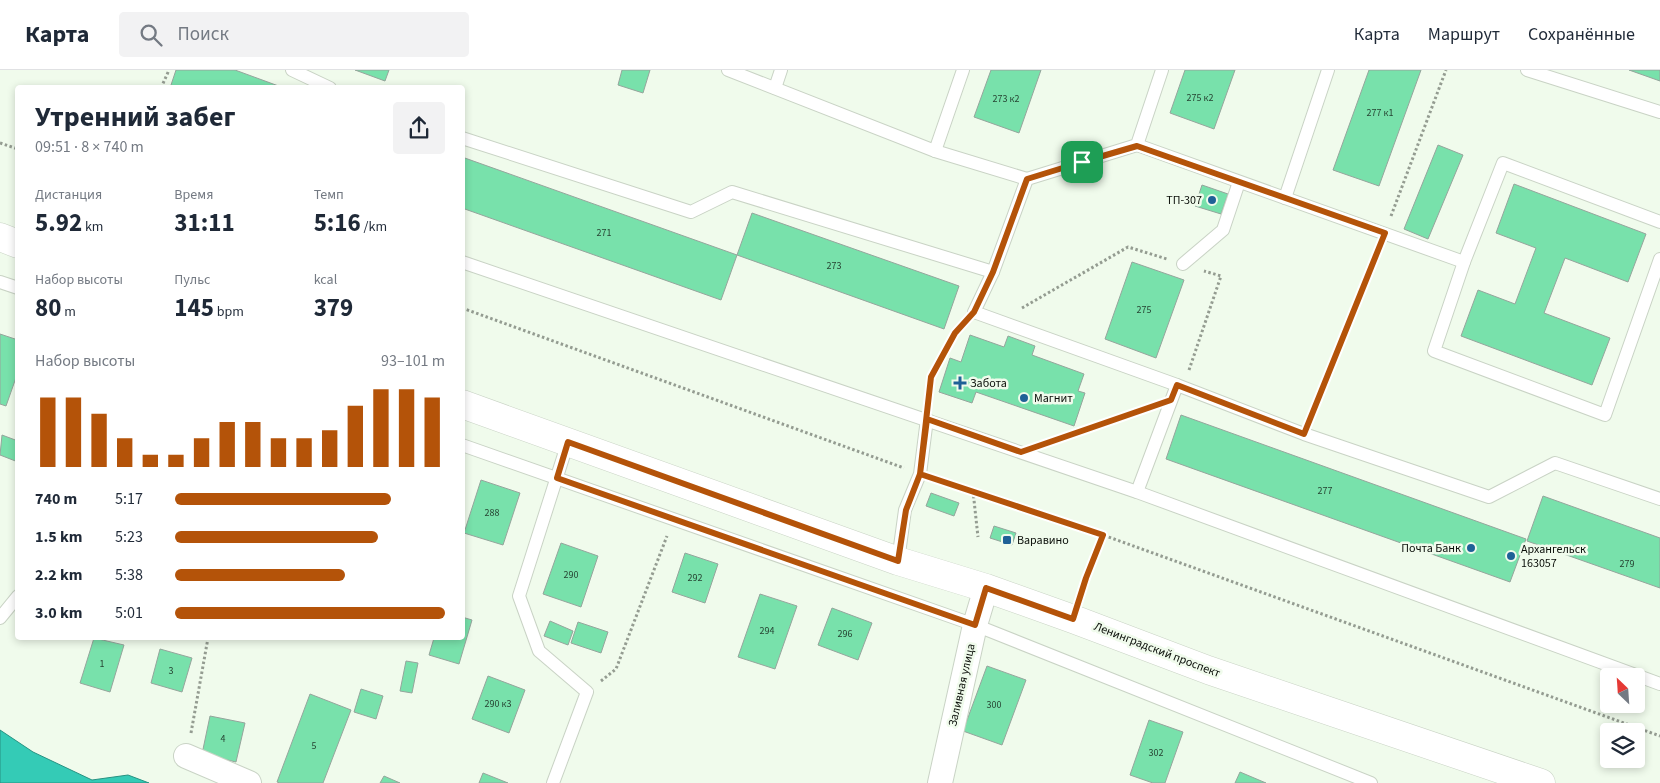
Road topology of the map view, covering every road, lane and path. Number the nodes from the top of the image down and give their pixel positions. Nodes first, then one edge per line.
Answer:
1 (169, 70) edge
2 (292, 70) edge
3 (728, 70) edge
4 (781, 70) edge
5 (963, 70) edge
6 (1162, 70) edge
7 (1328, 70) edge
8 (1446, 70) edge
9 (1527, 70) edge
10 (319, 76) edge
11 (162, 85) edge
12 (775, 88) junction
13 (1660, 112) edge
14 (465, 139) edge
15 (0, 143) edge
16 (1137, 146) junction
17 (15, 148) edge
18 (935, 150) junction
19 (1027, 179) junction
20 (1239, 182) junction
21 (1285, 198) junction
22 (1660, 222) edge
23 (1385, 233) junction
24 (0, 237) edge
25 (15, 243) edge
26 (1660, 259) edge
27 (1464, 262) junction
28 (465, 263) edge
29 (1183, 264) junction
30 (993, 272) junction
31 (0, 282) edge
32 (15, 287) edge
33 (465, 309) edge
34 (974, 312) junction
35 (1000, 321) junction
36 (1180, 386) junction
37 (1171, 400) junction
38 (465, 405) edge
39 (927, 419) junction
40 (1304, 434) junction
41 (568, 442) junction
42 (465, 446) edge
43 (1021, 452) junction
44 (920, 474) junction
45 (557, 478) junction
46 (973, 491) junction
47 (1136, 492) junction
48 (1660, 499) edge
49 (673, 518) junction
50 (1103, 535) junction
51 (978, 537) dead end
52 (898, 561) junction
53 (986, 588) junction
54 (15, 600) edge
55 (0, 618) edge
56 (1073, 619) junction
57 (975, 625) junction
58 (208, 640) edge
59 (1660, 684) edge
60 (587, 692) junction
61 (1660, 736) edge
62 (186, 756) joint
63 (249, 783) edge
64 (553, 783) edge
65 (940, 783) edge
66 (1371, 783) edge
67 (1541, 783) edge

1 - 11 path
2 - 10 lane
3 - 12 lane
4 - 12 lane
5 - 18 lane
6 - 16 lane
7 - 21 lane
8 - 23 path
9 - 13 lane
12 - 18 lane
14 - 30 lane
15 - 17 path
16 - 19 lane
16 - 20 lane
18 - 19 lane
19 - 30 lane
20 - 21 lane
20 - 29 lane
21 - 23 lane
22 - 27 lane
23 - 27 lane
23 - 40 path
24 - 25 main road
26 - 27 lane
28 - 39 lane
29 - 35 path
29 - 36 path
30 - 34 lane
31 - 32 lane
33 - 44 path
34 - 35 lane
34 - 39 path
35 - 36 lane
36 - 37 lane
36 - 40 lane
37 - 43 path
37 - 47 lane
38 - 41 main road, Ленинградский проспект
39 - 43 lane
39 - 44 lane
40 - 48 lane
41 - 45 lane
41 - 52 main road, Ленинградский проспект
42 - 45 lane
43 - 47 lane
44 - 46 path
44 - 52 lane
45 - 49 lane
45 - 60 lane
46 - 50 path
46 - 51 path
47 - 59 lane
49 - 57 lane
49 - 60 path
50 - 56 path
50 - 61 path
52 - 53 main road, Ленинградский проспект
53 - 56 main road, Ленинградский проспект
53 - 57 street, Заливная улица
54 - 55 lane
56 - 67 main road, Ленинградский проспект
57 - 65 street, Заливная улица
57 - 66 lane
58 - 62 path
60 - 64 lane
62 - 63 street

